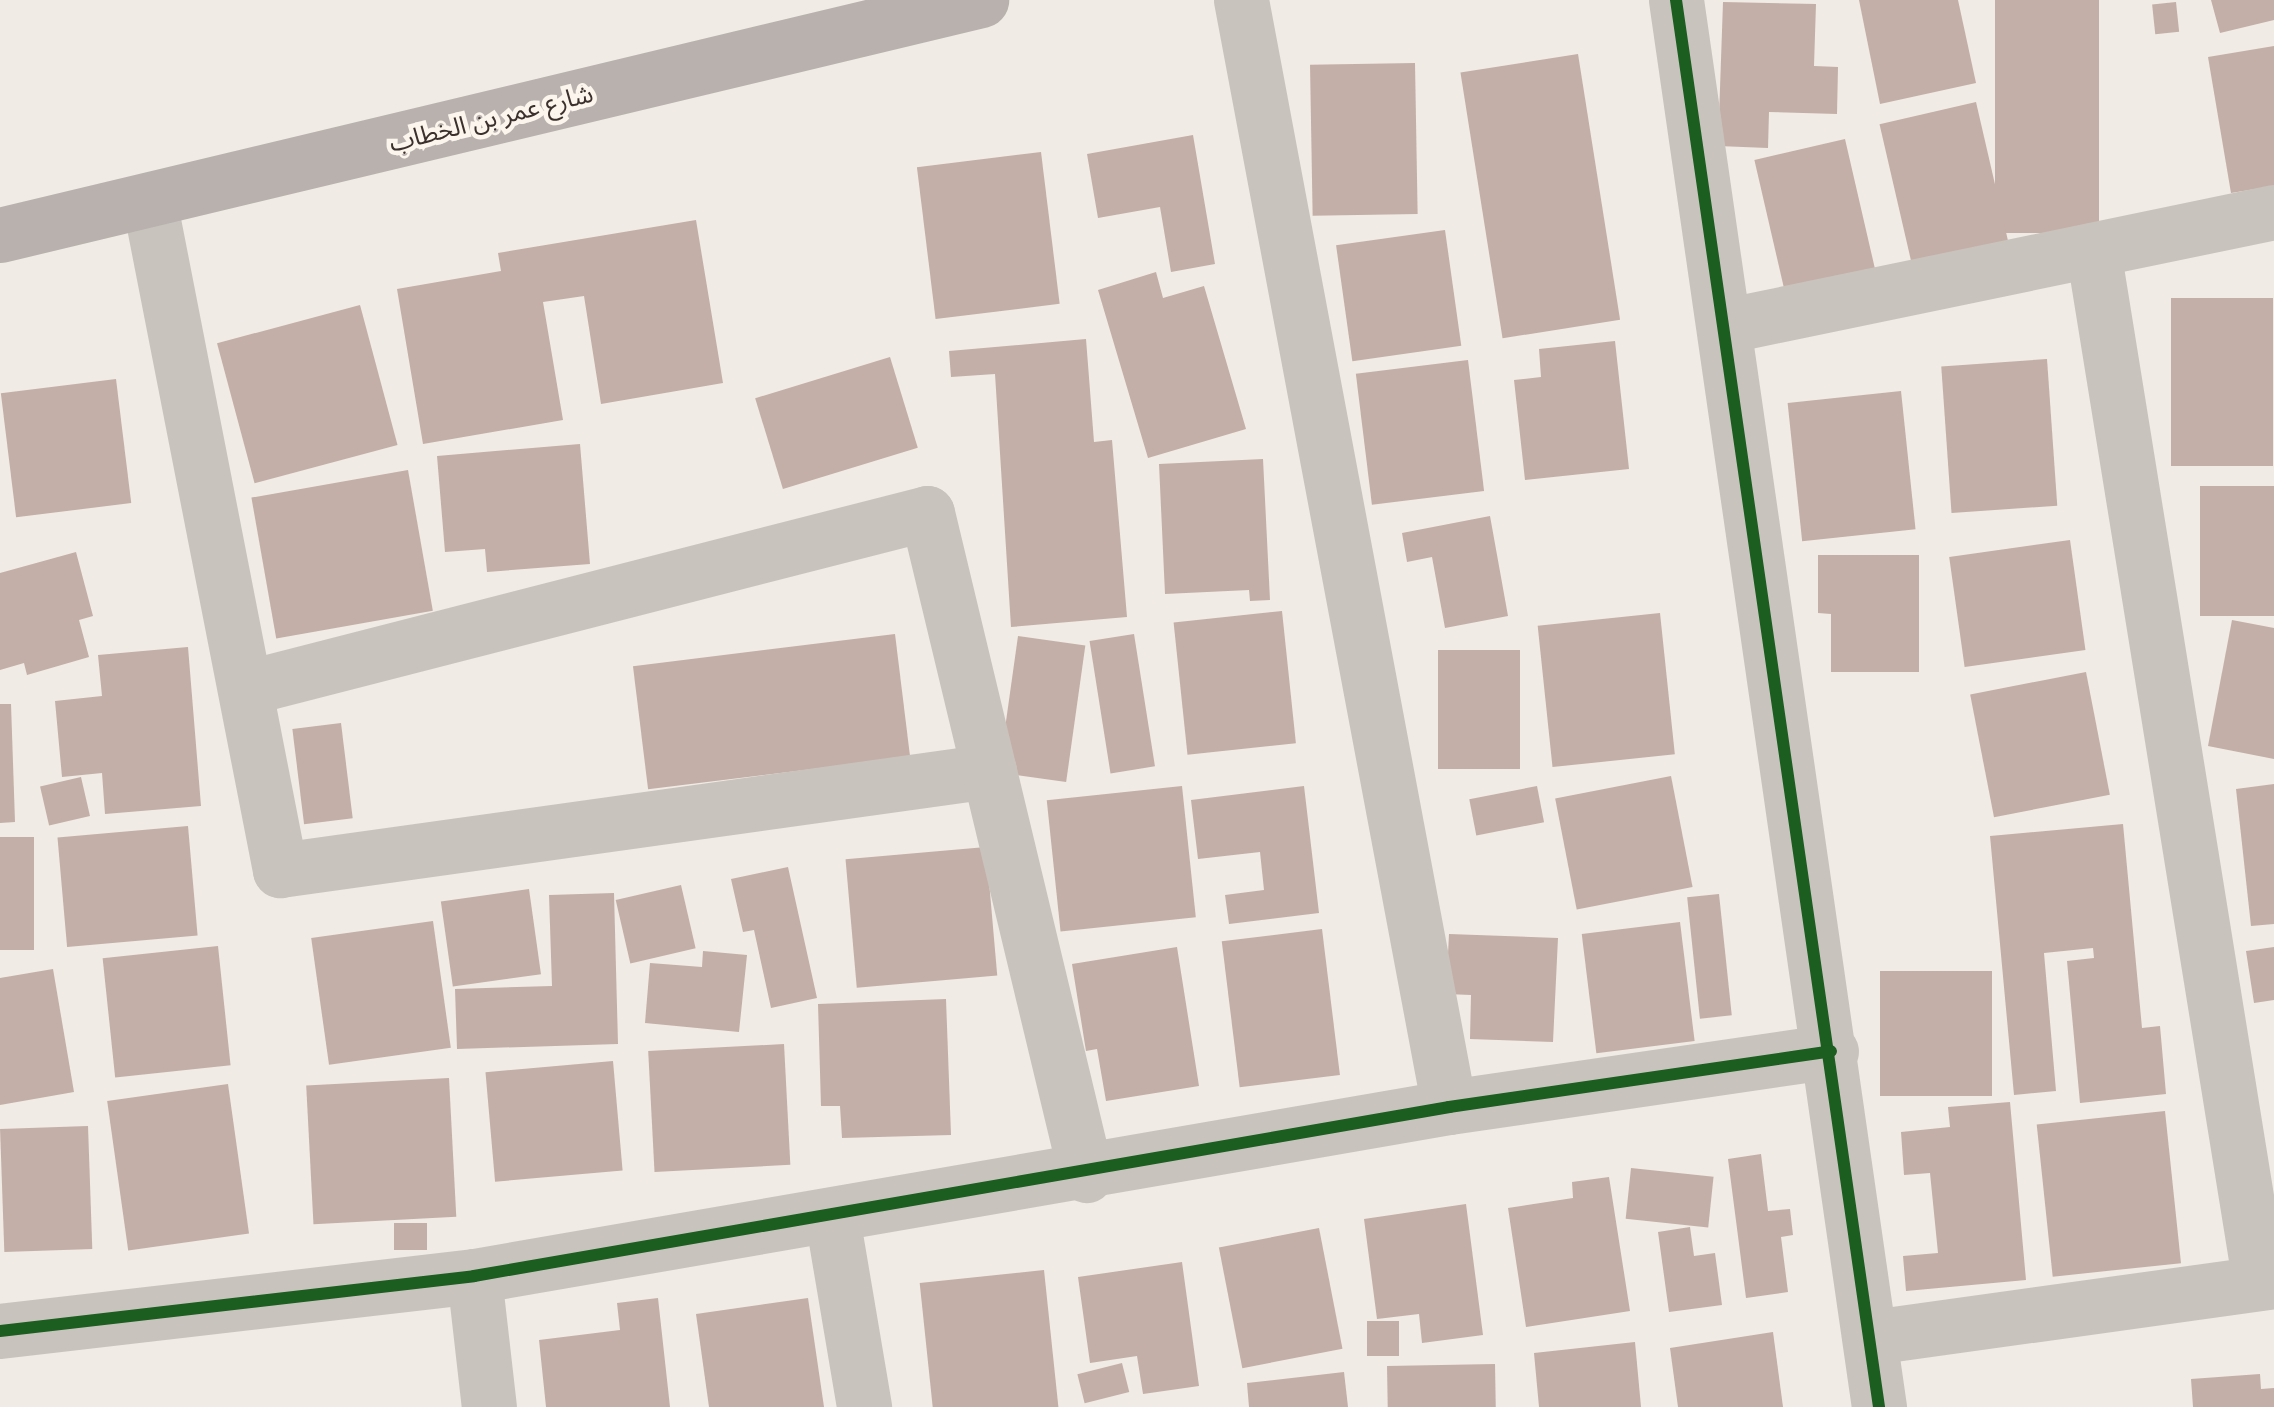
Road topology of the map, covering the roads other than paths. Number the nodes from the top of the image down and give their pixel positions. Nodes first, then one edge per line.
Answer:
1 (981, 0) edge
2 (1241, 0) edge
3 (1676, 0) edge
4 (148, 200) junction
5 (2274, 212) edge
6 (0, 235) edge
7 (2093, 250) junction
8 (1724, 326) junction
9 (245, 688) junction
10 (990, 771) junction
11 (1830, 1051) junction
12 (1449, 1106) junction
13 (1086, 1176) junction
14 (832, 1217) junction
15 (474, 1276) junction
16 (2267, 1282) edge
17 (0, 1331) edge
18 (1872, 1337) junction
19 (489, 1407) edge
20 (864, 1407) edge
21 (1879, 1407) edge

1 - 4 main road, شارع عمر بن الخطاب
2 - 12 street
3 - 8 street
4 - 6 main road, شارع عمر بن الخطاب
4 - 9 street
5 - 7 street
7 - 8 street
7 - 16 street
8 - 11 street
9 - 10 street
9 - 10 street
10 - 13 street
11 - 12 street
11 - 18 street
12 - 13 street
13 - 14 street
14 - 15 street
14 - 20 street
15 - 17 street
15 - 19 street
16 - 18 street
18 - 21 street

